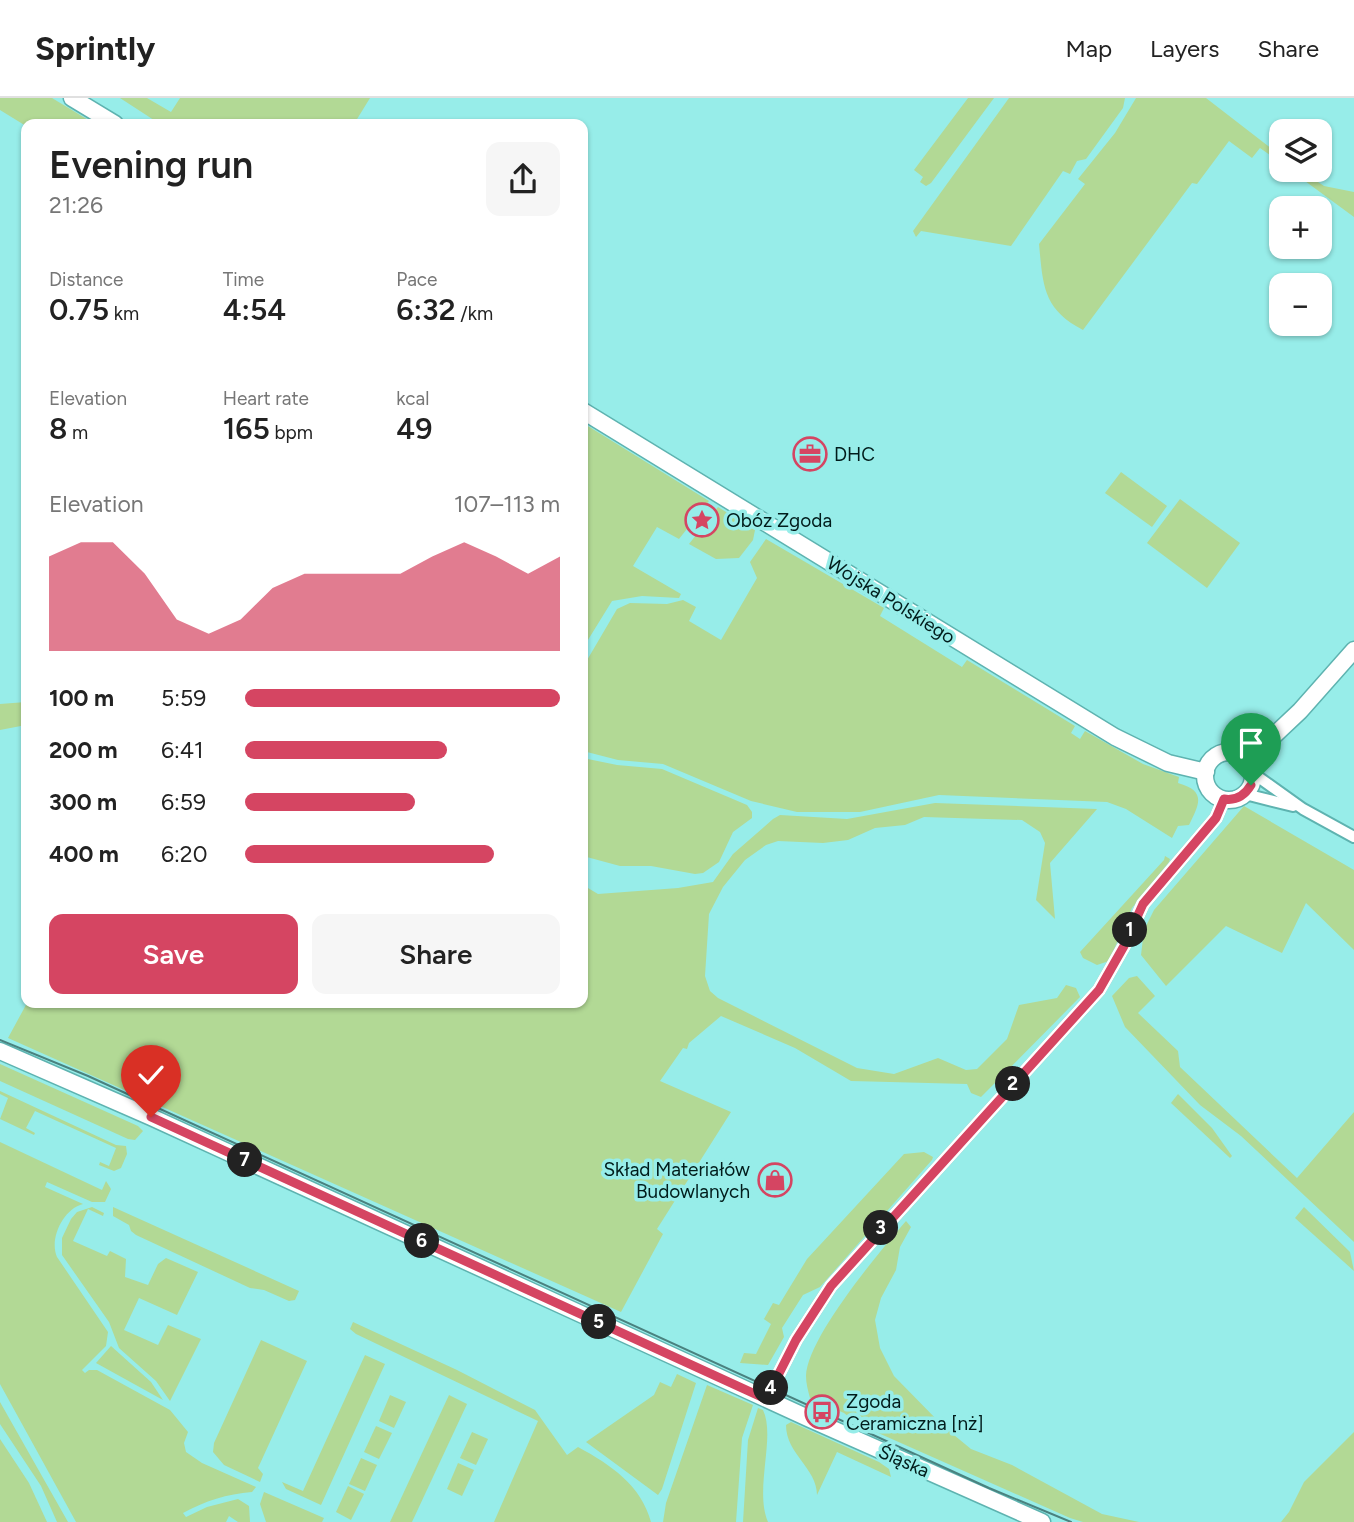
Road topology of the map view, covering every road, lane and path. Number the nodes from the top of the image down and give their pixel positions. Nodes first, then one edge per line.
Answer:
1 (72, 98) edge
2 (107, 119) edge
3 (588, 414) edge
4 (1354, 650) edge
5 (1250, 768) junction
6 (1206, 772) junction
7 (1245, 794) junction
8 (1224, 799) junction
9 (1303, 809) junction
10 (1354, 837) edge
11 (0, 1051) edge
12 (766, 1399) junction
13 (1042, 1522) edge

1 - 2 street
3 - 6 street, Wojska Polskiego
4 - 5 street
5 - 6 street
5 - 7 street
5 - 9 street
6 - 8 street
7 - 8 street
7 - 9 street
8 - 12 street
9 - 10 street
11 - 12 street, Śląska
12 - 13 street, Śląska

